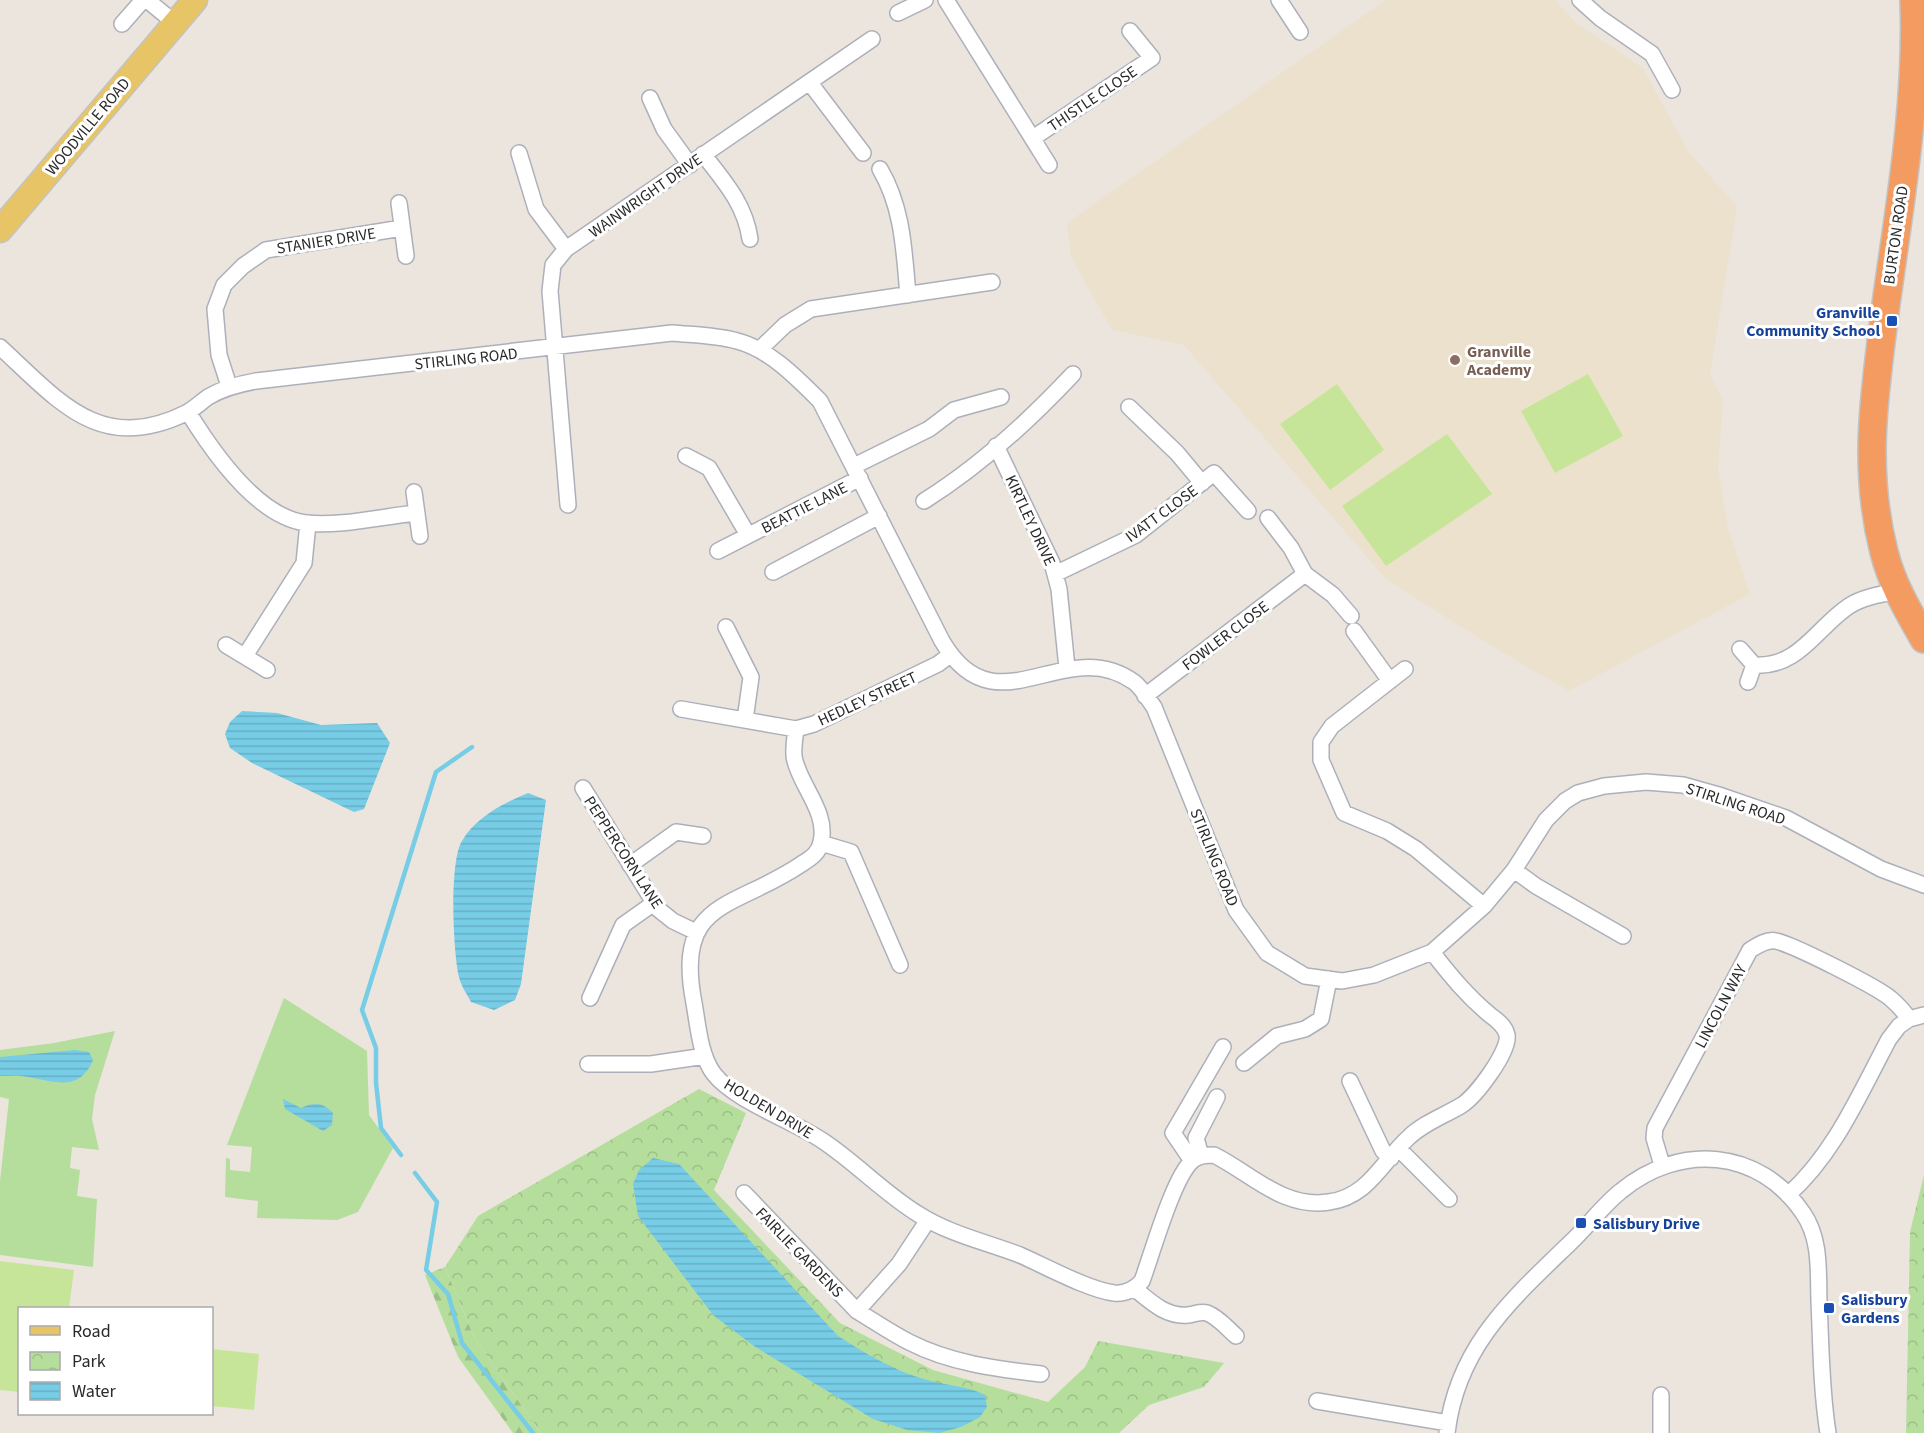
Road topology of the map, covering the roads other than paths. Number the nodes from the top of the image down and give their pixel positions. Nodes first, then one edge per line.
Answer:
1 (145, 0) edge
2 (195, 0) edge
3 (924, 0) edge
4 (946, 0) edge
5 (1279, 0) edge
6 (1580, 0) edge
7 (1914, 0) edge
8 (898, 13) dead end
9 (174, 23) junction
10 (122, 24) dead end
11 (1130, 31) dead end
12 (1300, 32) dead end
13 (872, 39) dead end
14 (810, 83) junction
15 (1672, 90) dead end
16 (650, 98) dead end
17 (1033, 138) junction
18 (519, 153) dead end
19 (863, 153) dead end
20 (703, 154) junction
21 (690, 165) junction
22 (1049, 165) dead end
23 (880, 169) dead end
24 (399, 203) dead end
25 (4, 217) edge
26 (402, 228) junction
27 (750, 238) dead end
28 (566, 249) junction
29 (406, 256) dead end
30 (992, 282) dead end
31 (908, 295) junction
32 (0, 347) edge
33 (555, 348) junction
34 (759, 350) junction
35 (1073, 374) dead end
36 (229, 386) junction
37 (1001, 397) dead end
38 (1129, 407) dead end
39 (188, 412) junction
40 (996, 446) junction
41 (687, 456) dead end
42 (857, 472) junction
43 (1202, 483) junction
44 (414, 492) dead end
45 (924, 501) dead end
46 (568, 505) dead end
47 (1248, 511) dead end
48 (417, 513) junction
49 (879, 516) junction
50 (1268, 518) dead end
51 (308, 524) junction
52 (748, 535) junction
53 (420, 536) dead end
54 (718, 551) dead end
55 (773, 573) dead end
56 (1055, 574) junction
57 (1305, 574) junction
58 (1898, 591) junction
59 (726, 627) dead end
60 (1924, 639) edge
61 (226, 645) dead end
62 (1740, 649) dead end
63 (245, 656) junction
64 (950, 656) junction
65 (1754, 665) junction
66 (1067, 668) junction
67 (1405, 669) dead end
68 (267, 670) dead end
69 (1390, 681) junction
70 (1748, 682) dead end
71 (1145, 696) junction
72 (681, 709) dead end
73 (745, 720) junction
74 (796, 729) junction
75 (583, 788) dead end
76 (703, 836) dead end
77 (821, 843) junction
78 (630, 865) junction
79 (1514, 870) junction
80 (1924, 885) edge
81 (654, 903) junction
82 (1484, 906) junction
83 (696, 932) junction
84 (1623, 936) dead end
85 (1432, 952) junction
86 (900, 965) dead end
87 (1329, 979) junction
88 (590, 998) dead end
89 (1916, 1017) edge
90 (1223, 1047) dead end
91 (705, 1056) junction
92 (1244, 1063) dead end
93 (588, 1064) dead end
94 (1350, 1081) dead end
95 (1217, 1097) dead end
96 (1395, 1154) junction
97 (1197, 1158) junction
98 (1662, 1165) junction
99 (744, 1193) dead end
100 (1788, 1195) junction
101 (1449, 1199) dead end
102 (927, 1220) junction
103 (1135, 1289) junction
104 (857, 1311) junction
105 (1236, 1336) dead end
106 (1041, 1374) dead end
107 (1661, 1395) dead end
108 (1317, 1401) dead end
109 (1448, 1428) edge
110 (1661, 1433) edge
111 (1828, 1433) edge

1 - 9 street
1 - 10 street
2 - 9 main road, WOODVILLE ROAD
3 - 8 street
4 - 17 street, THISTLE CLOSE
5 - 12 street
6 - 15 street
7 - 58 highway, BURTON ROAD
9 - 25 main road, WOODVILLE ROAD
11 - 17 street, THISTLE CLOSE
13 - 14 street, WAINWRIGHT DRIVE
14 - 19 street
14 - 20 street, WAINWRIGHT DRIVE
16 - 21 street
17 - 22 street, THISTLE CLOSE
18 - 28 street
20 - 21 street, WAINWRIGHT DRIVE
20 - 27 street
21 - 28 street, WAINWRIGHT DRIVE
23 - 31 street
24 - 26 street
26 - 29 street
26 - 36 street, STANIER DRIVE
28 - 33 street, WAINWRIGHT DRIVE
30 - 31 street
31 - 34 street
32 - 39 street, STIRLING ROAD
33 - 34 street, STIRLING ROAD
33 - 36 street, STIRLING ROAD
33 - 46 street, WAINWRIGHT DRIVE
34 - 42 street, STIRLING ROAD
35 - 40 street
36 - 39 street, STIRLING ROAD
37 - 42 street, BEATTIE LANE
38 - 43 street, IVATT CLOSE
39 - 51 street
40 - 45 street
40 - 56 street, KIRTLEY DRIVE
41 - 52 street, BEATTIE LANE
42 - 49 street, STIRLING ROAD
42 - 52 street, BEATTIE LANE
43 - 47 street, IVATT CLOSE
43 - 56 street, IVATT CLOSE
44 - 48 street
48 - 51 street
48 - 53 street
49 - 55 street
49 - 64 street, STIRLING ROAD
50 - 57 street
51 - 63 street
52 - 54 street, BEATTIE LANE
56 - 66 street, KIRTLEY DRIVE
57 - 69 street
57 - 71 street, FOWLER CLOSE
58 - 60 highway, BURTON ROAD
58 - 65 street
59 - 73 street
61 - 63 street
62 - 65 street
63 - 68 street
64 - 66 street, STIRLING ROAD
64 - 74 street, HEDLEY STREET
65 - 70 street
66 - 71 street, STIRLING ROAD
67 - 69 street
69 - 82 street
71 - 87 street, STIRLING ROAD
72 - 73 street, HEDLEY STREET
73 - 74 street, HEDLEY STREET
74 - 77 street
75 - 78 street, PEPPERCORN LANE
76 - 78 street
77 - 83 street
77 - 86 street
78 - 81 street, PEPPERCORN LANE
79 - 80 street, STIRLING ROAD
79 - 82 street, STIRLING ROAD
79 - 84 street
81 - 83 street, PEPPERCORN LANE
81 - 88 street
82 - 85 street, STIRLING ROAD
83 - 91 street, HOLDEN DRIVE
85 - 87 street, STIRLING ROAD
85 - 96 street
87 - 92 street
89 - 98 street, LINCOLN WAY
89 - 100 street, LINCOLN WAY
90 - 97 street
91 - 93 street
91 - 102 street, HOLDEN DRIVE
94 - 96 street
95 - 97 street
96 - 97 street
96 - 101 street
97 - 103 street
98 - 100 street
98 - 109 street
99 - 104 street, FAIRLIE GARDENS
100 - 111 street
102 - 103 street, HOLDEN DRIVE
102 - 104 street, FAIRLIE GARDENS
103 - 105 street
104 - 106 street, FAIRLIE GARDENS
107 - 110 street
108 - 109 street

